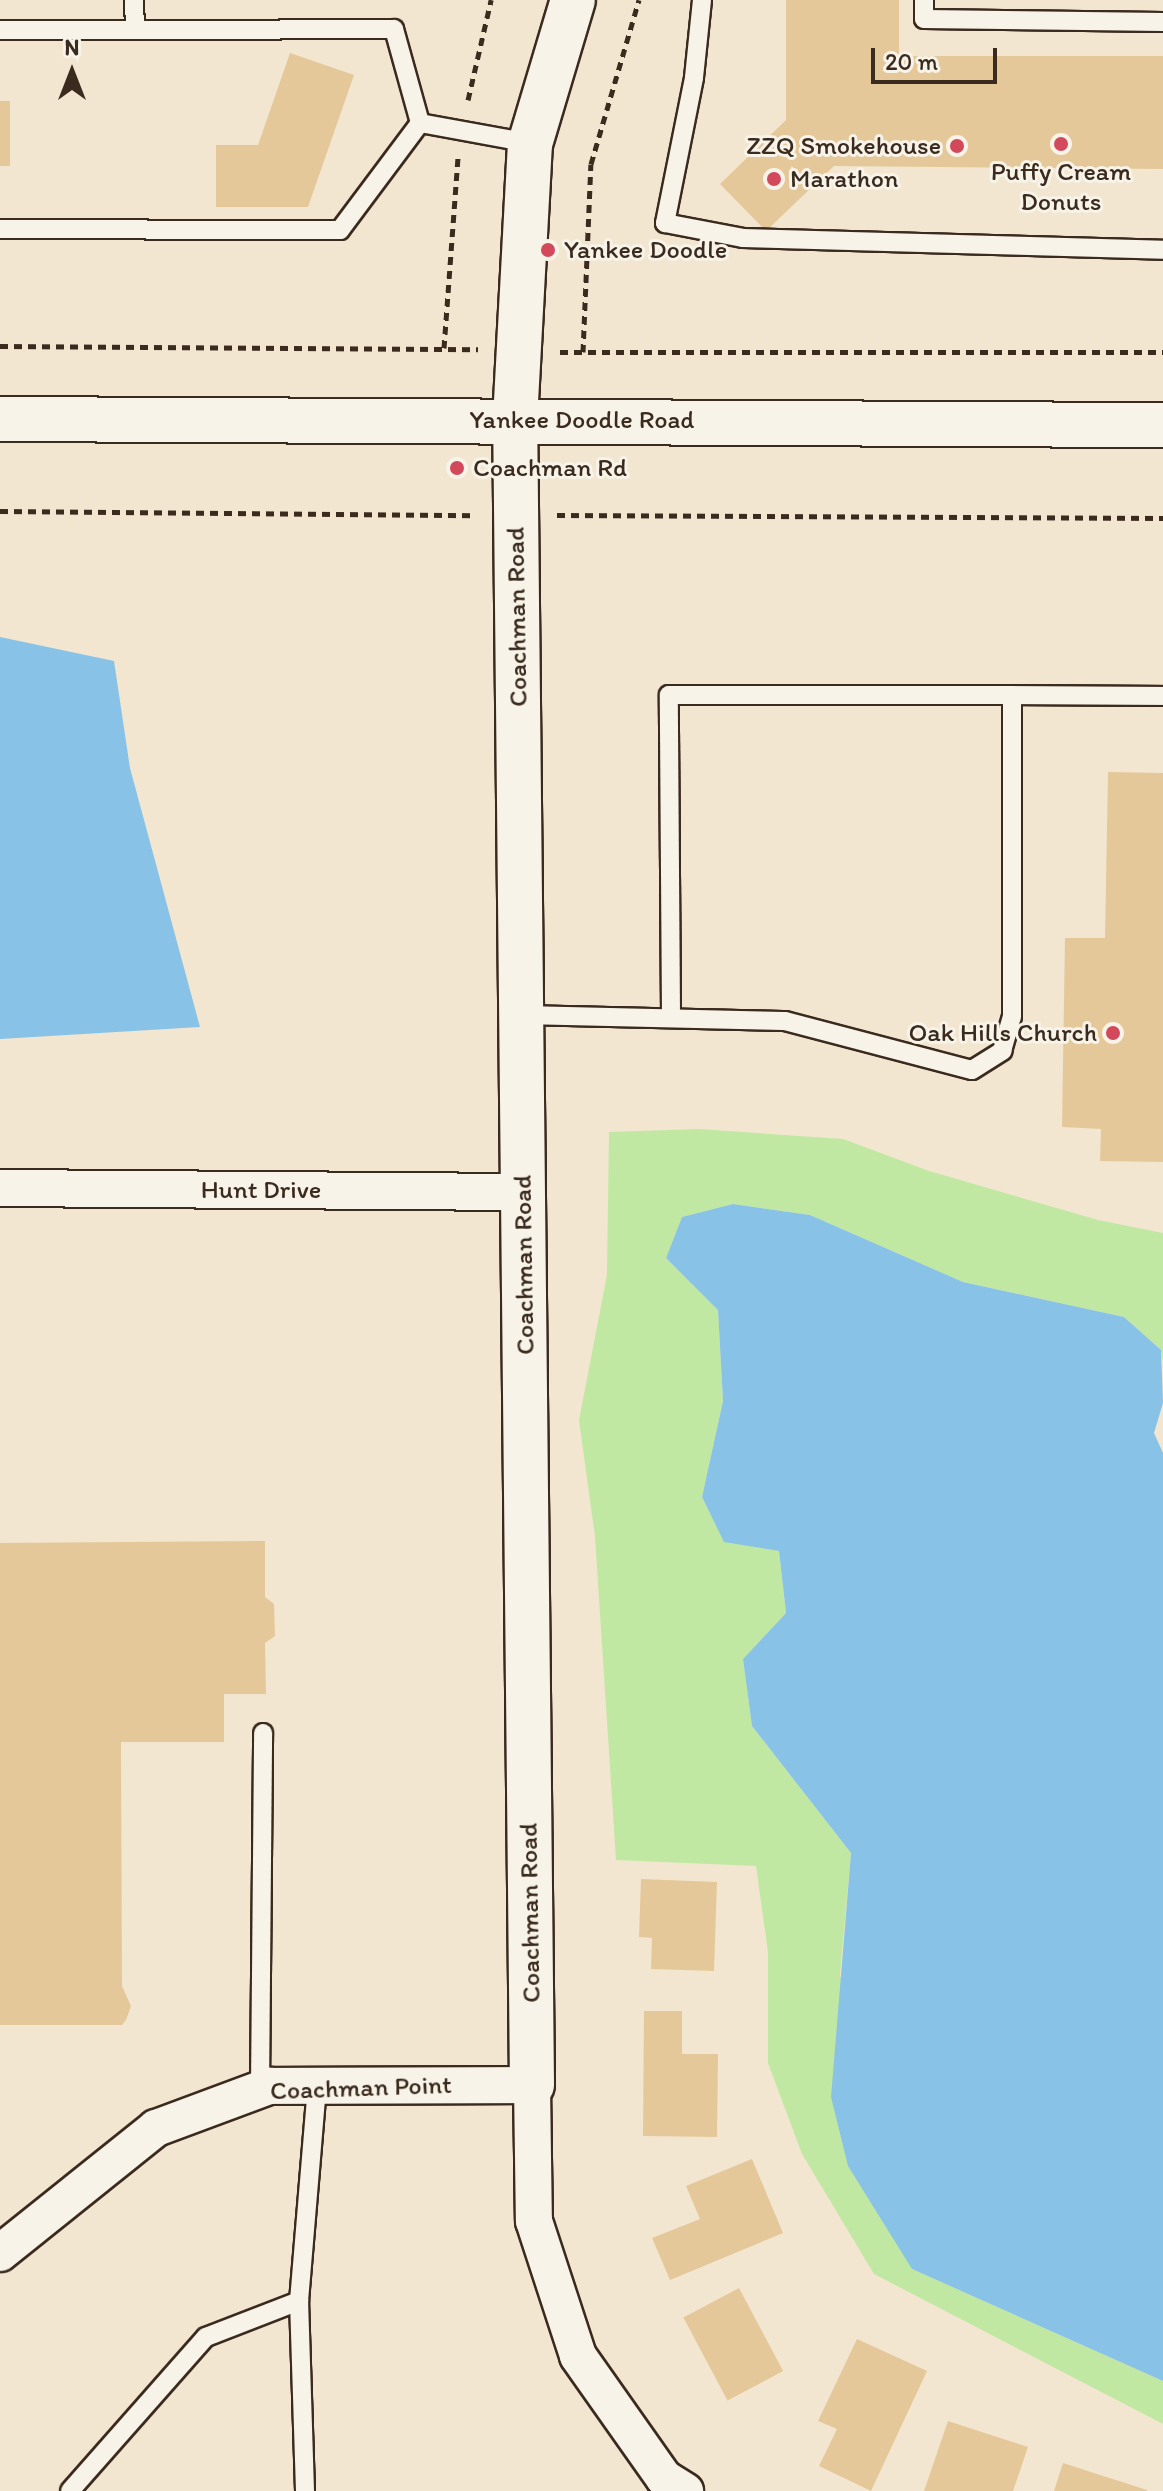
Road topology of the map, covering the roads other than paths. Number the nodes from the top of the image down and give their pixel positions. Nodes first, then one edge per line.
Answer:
1 (134, 0) edge
2 (573, 0) edge
3 (702, 0) edge
4 (924, 0) edge
5 (1163, 22) edge
6 (0, 30) edge
7 (135, 30) junction
8 (420, 123) junction
9 (530, 144) junction
10 (0, 229) edge
11 (1163, 250) edge
12 (0, 419) edge
13 (515, 420) junction
14 (1163, 425) edge
15 (1012, 695) junction
16 (1163, 696) edge
17 (521, 1015) junction
18 (671, 1015) junction
19 (0, 1188) edge
20 (523, 1192) junction
21 (263, 1733) dead end
22 (317, 2085) junction
23 (532, 2085) junction
24 (260, 2090) junction
25 (0, 2253) edge
26 (299, 2301) junction
27 (70, 2491) edge
28 (305, 2491) edge
29 (685, 2491) edge

1 - 7 lane
2 - 9 street, Coachman Road
3 - 11 lane
4 - 5 lane
6 - 7 lane
7 - 8 lane
8 - 9 lane
8 - 10 lane
9 - 13 street, Coachman Road
12 - 13 street, Yankee Doodle Road
13 - 14 street, Yankee Doodle Road
13 - 17 street, Coachman Road
15 - 16 lane
15 - 18 lane
15 - 18 lane
17 - 18 lane
17 - 20 street, Coachman Road
19 - 20 street, Hunt Drive
20 - 23 street, Coachman Road
21 - 24 lane
22 - 23 street, Coachman Point
22 - 24 street, Coachman Point
22 - 26 lane
23 - 29 street, Coachman Road
24 - 25 street, Coachman Point
26 - 27 lane
26 - 28 lane

